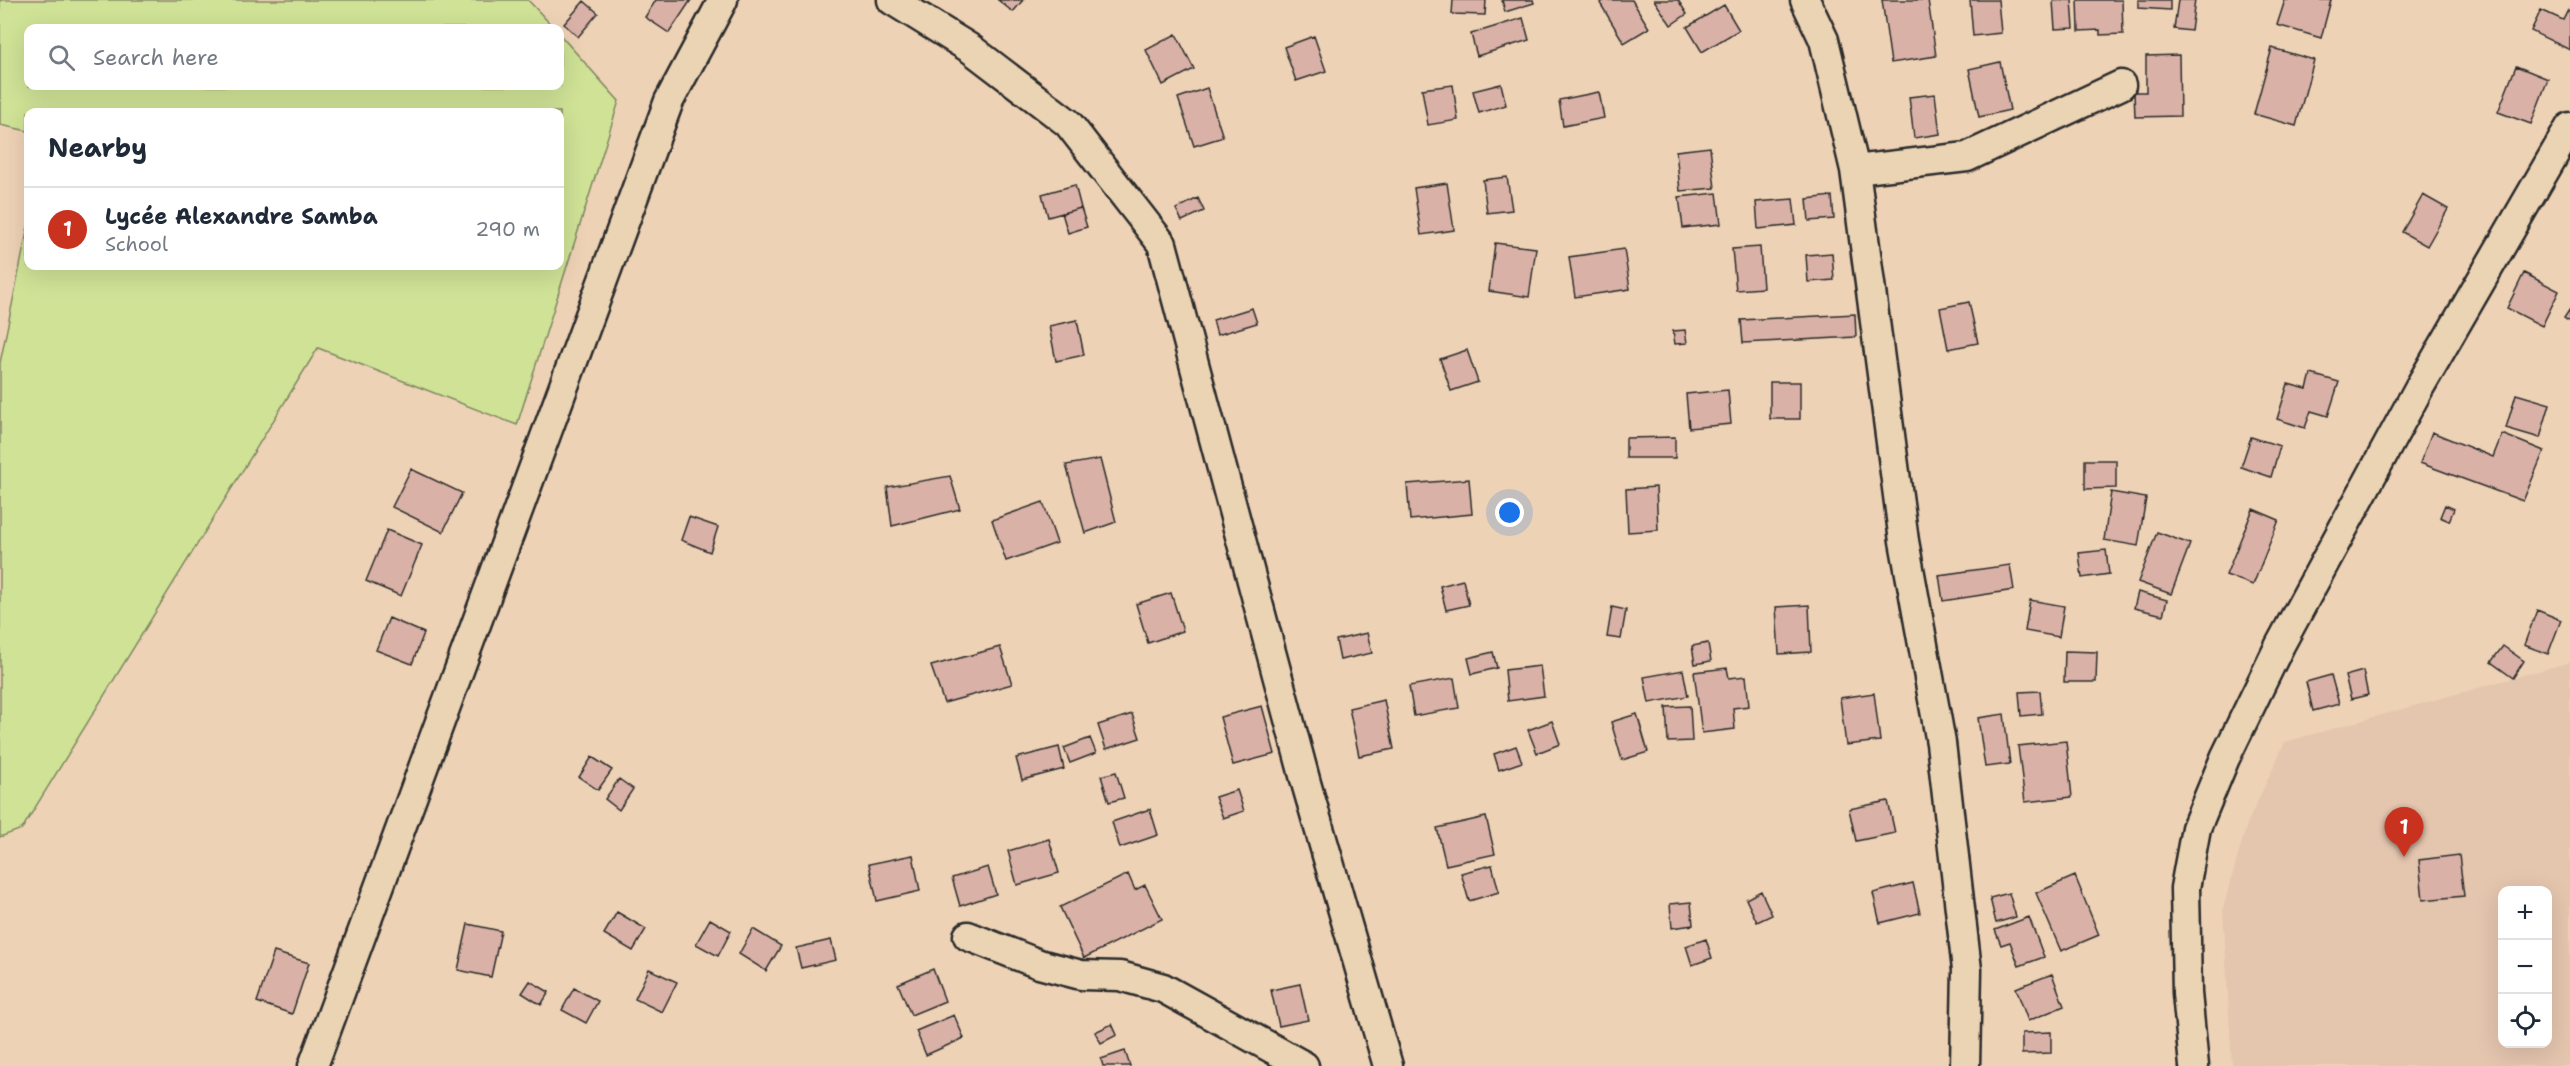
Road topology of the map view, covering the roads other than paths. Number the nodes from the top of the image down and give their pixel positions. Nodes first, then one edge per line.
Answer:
1 (723, 0) edge
2 (892, 0) edge
3 (1804, 0) edge
4 (2121, 85) dead end
5 (2570, 126) edge
6 (1855, 170) junction
7 (968, 936) dead end
8 (313, 1066) edge
9 (1304, 1066) edge
10 (1388, 1066) edge
11 (1965, 1066) edge
12 (2194, 1066) edge

1 - 8 street
2 - 10 street
3 - 6 street
4 - 6 street
5 - 12 street
6 - 11 street
7 - 9 street

